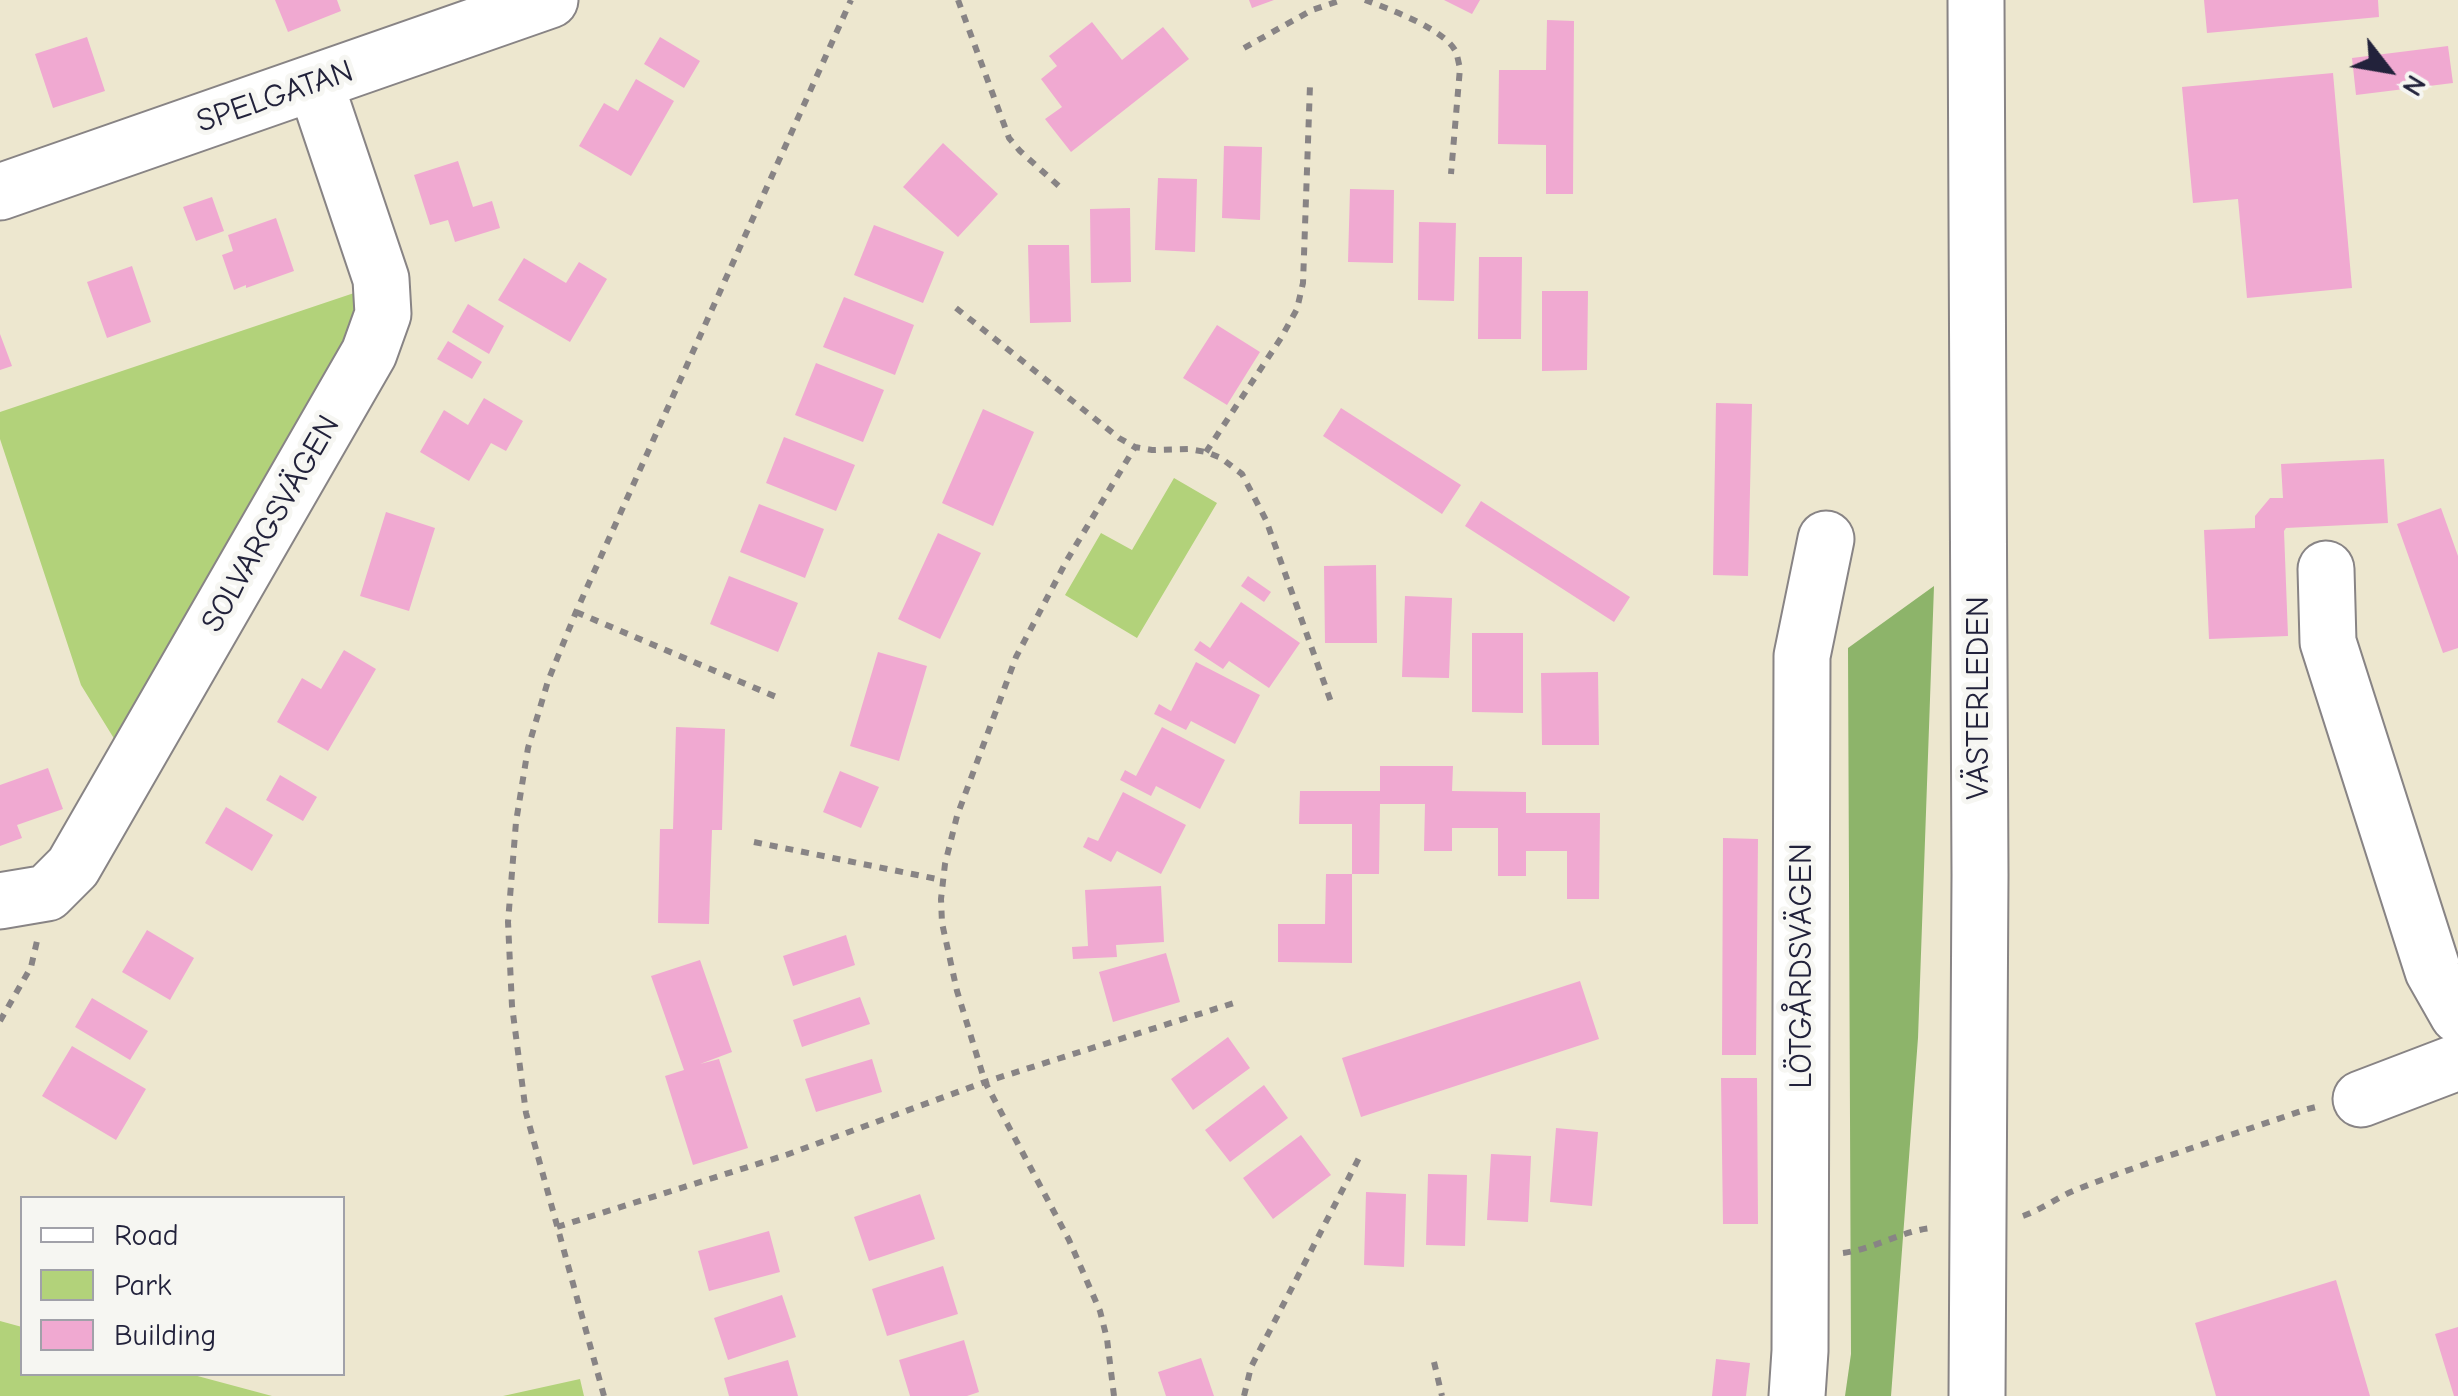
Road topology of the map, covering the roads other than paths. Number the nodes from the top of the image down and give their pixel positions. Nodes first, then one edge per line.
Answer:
1 (550, 0) edge
2 (1976, 0) edge
3 (315, 83) junction
4 (1, 188) edge
5 (1826, 539) dead end
6 (2326, 569) dead end
7 (23, 897) edge
8 (2458, 1015) edge
9 (2458, 1062) edge
10 (2361, 1098) road end
11 (1797, 1396) edge
12 (1977, 1396) edge

1 - 3 street, SPELGATAN
2 - 12 street, VÄSTERLEDEN
3 - 4 street, SPELGATAN
3 - 7 street, SOLVARGSVÄGEN
5 - 11 street, LÖTGÅRDSVÄGEN
6 - 8 street
9 - 10 street

